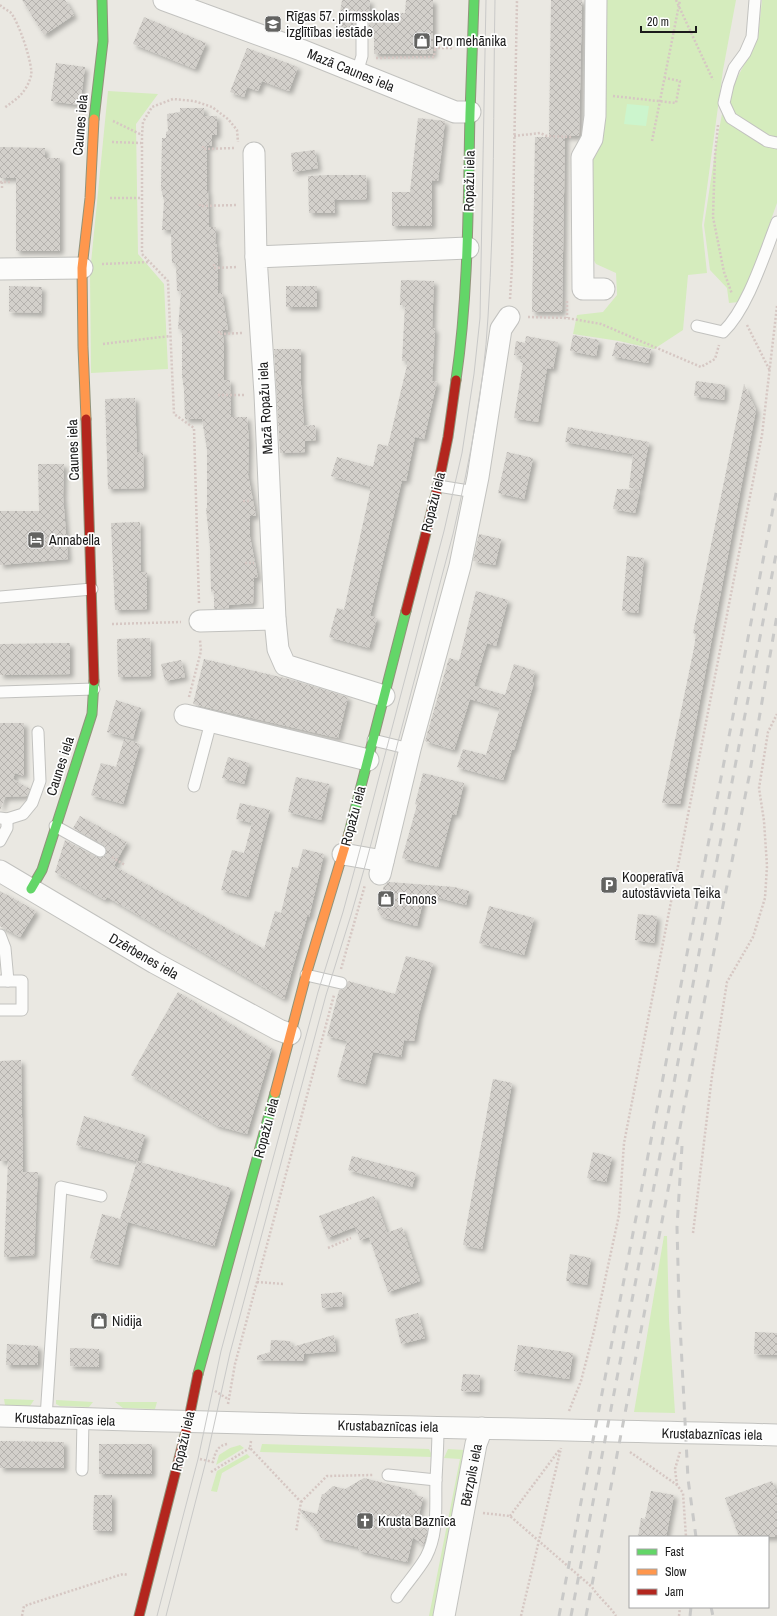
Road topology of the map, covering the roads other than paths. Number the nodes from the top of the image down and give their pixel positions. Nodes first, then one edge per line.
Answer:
1 (102, 0) edge
2 (164, 0) edge
3 (474, 0) edge
4 (596, 0) edge
5 (755, 0) edge
6 (362, 18) dead end
7 (360, 64) junction
8 (470, 112) junction
9 (777, 143) edge
10 (246, 151) road end
11 (777, 222) edge
12 (468, 248) junction
13 (256, 262) junction
14 (82, 268) junction
15 (0, 269) edge
16 (604, 289) dead end
17 (509, 317) road end
18 (697, 326) dead end
19 (438, 486) junction
20 (475, 492) junction
21 (92, 589) junction
22 (0, 597) edge
23 (275, 619) junction
24 (200, 622) road end
25 (94, 689) junction
26 (0, 692) edge
27 (384, 696) junction
28 (185, 715) road end
29 (211, 722) junction
30 (38, 732) dead end
31 (373, 740) junction
32 (410, 749) junction
33 (368, 760) junction
34 (194, 786) dead end
35 (4, 818) edge
36 (55, 826) junction
37 (0, 841) edge
38 (100, 851) dead end
39 (343, 854) junction
40 (0, 871) edge
41 (31, 889) junction
42 (0, 935) edge
43 (306, 975) junction
44 (4, 981) edge
45 (339, 983) road end
46 (0, 1010) edge
47 (290, 1034) junction
48 (101, 1196) dead end
49 (0, 1416) edge
50 (46, 1418) junction
51 (83, 1419) junction
52 (188, 1423) junction
53 (438, 1427) junction
54 (482, 1428) junction
55 (777, 1435) edge
56 (82, 1470) dead end
57 (388, 1475) road end
58 (436, 1480) junction
59 (397, 1596) dead end
60 (139, 1616) edge
61 (444, 1616) edge

1 - 14 street, Caunes iela
2 - 7 street, Mazā Caunes iela
3 - 8 street, Ropažu iela
4 - 16 street
5 - 9 lane
6 - 7 lane
7 - 8 street, Mazā Caunes iela
8 - 12 street, Ropažu iela
10 - 13 street, Mazā Ropažu iela
11 - 18 lane
12 - 13 street
12 - 19 street, Ropažu iela
13 - 23 street, Mazā Ropažu iela
14 - 15 street
14 - 21 street, Caunes iela
17 - 20 street
19 - 20 lane
19 - 27 street, Ropažu iela
20 - 32 street
21 - 22 lane
21 - 25 street, Caunes iela
23 - 24 street
23 - 27 street, Mazā Ropažu iela
25 - 26 lane
25 - 36 street, Caunes iela
27 - 31 street, Ropažu iela
28 - 29 street
29 - 33 street
29 - 34 lane
30 - 35 lane
31 - 32 lane
31 - 33 street, Ropažu iela
32 - 39 street
33 - 39 street, Ropažu iela
35 - 37 lane
36 - 38 lane
36 - 41 street, Caunes iela
39 - 43 street, Ropažu iela
40 - 41 street, Dzērbenes iela
41 - 47 street, Dzērbenes iela
42 - 44 lane
43 - 45 lane
43 - 47 street, Ropažu iela
44 - 46 lane
47 - 52 street, Ropažu iela
48 - 50 lane
49 - 50 street, Krustabaznīcas iela
50 - 51 street, Krustabaznīcas iela
51 - 52 street, Krustabaznīcas iela
51 - 56 lane
52 - 53 street, Krustabaznīcas iela
52 - 60 street, Ropažu iela
53 - 54 street, Krustabaznīcas iela
53 - 58 lane
54 - 55 street, Krustabaznīcas iela
54 - 61 street, Bērzpils iela
57 - 58 lane
58 - 59 lane

